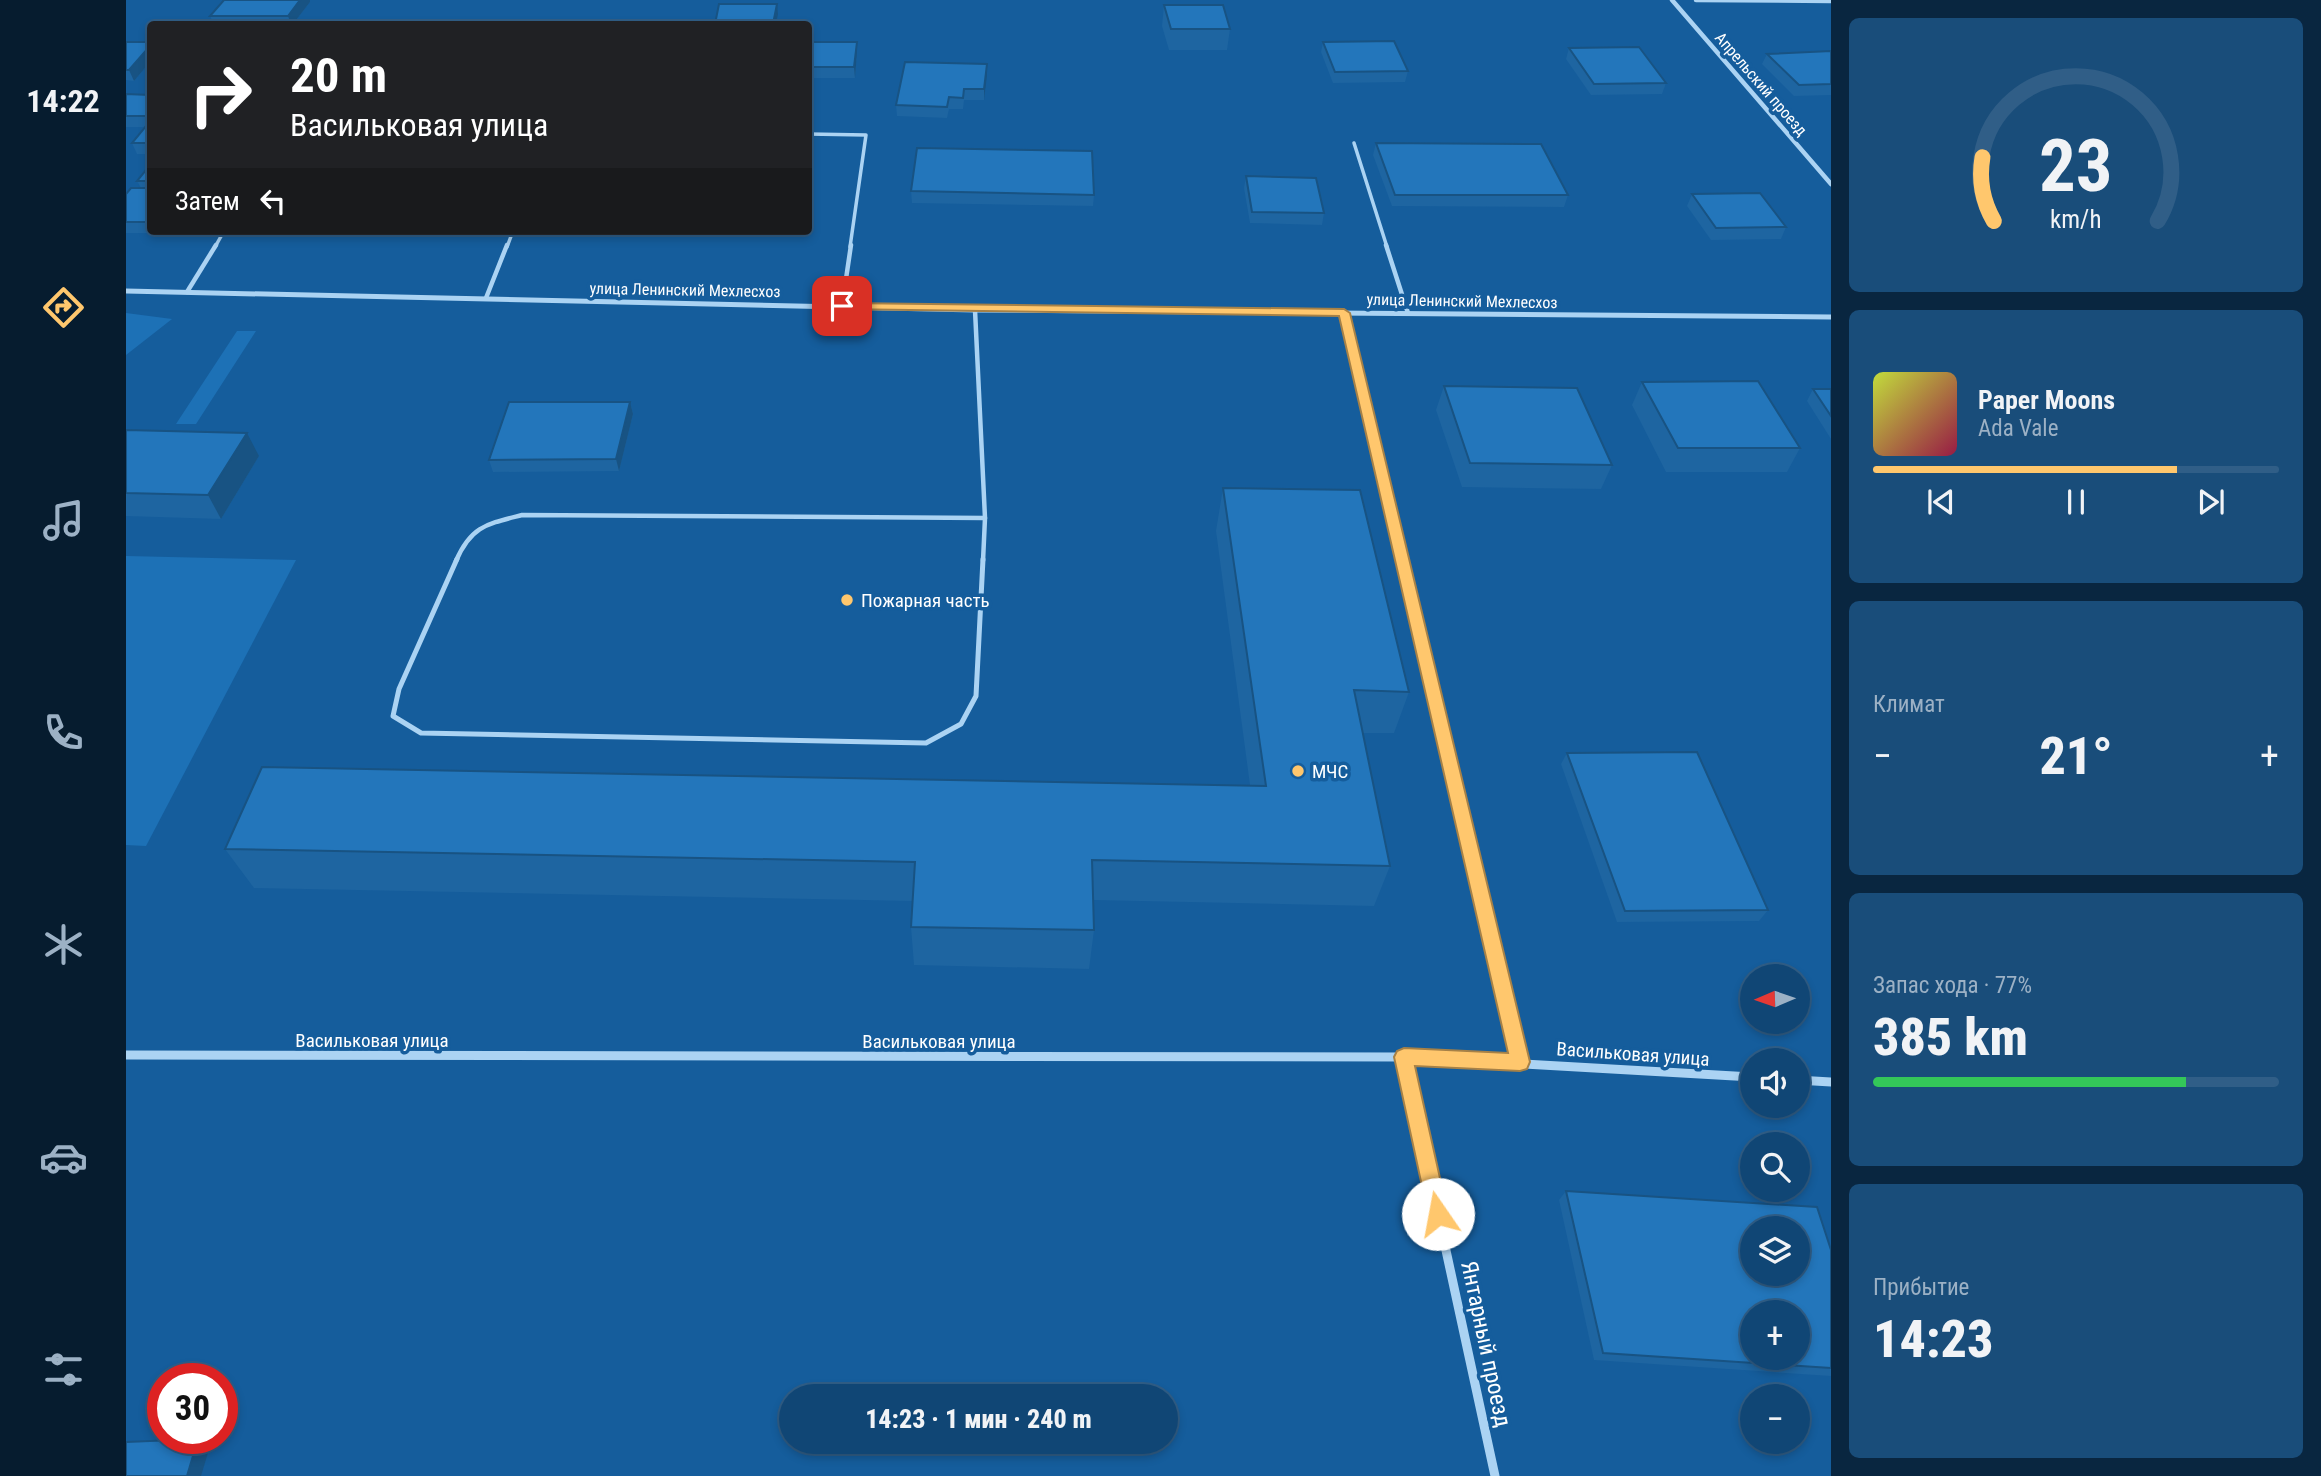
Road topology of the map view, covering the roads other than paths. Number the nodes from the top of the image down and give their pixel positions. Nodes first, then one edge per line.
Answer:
1 (1672, 0) edge
2 (1696, 0) edge
3 (1831, 1) edge
4 (812, 134) edge
5 (1354, 143) dead end
6 (1831, 184) edge
7 (222, 235) edge
8 (511, 235) edge
9 (126, 291) edge
10 (187, 292) junction
11 (486, 298) junction
12 (842, 306) junction
13 (975, 310) junction
14 (1344, 313) junction
15 (1408, 313) junction
16 (1831, 317) edge
17 (985, 518) junction
18 (126, 1055) edge
19 (1404, 1057) junction
20 (1520, 1062) junction
21 (1740, 1076) edge
22 (1810, 1081) edge
23 (1831, 1082) edge
24 (1495, 1476) edge

1 - 6 street, Апрельский проезд
2 - 3 street
4 - 12 lane
5 - 15 lane
7 - 10 lane
8 - 11 lane
9 - 10 street, улица Ленинский Мехлесхоз
10 - 11 street, улица Ленинский Мехлесхоз
11 - 12 street, улица Ленинский Мехлесхоз
12 - 13 street, улица Ленинский Мехлесхоз
13 - 14 street, улица Ленинский Мехлесхоз
13 - 17 lane
14 - 15 street, улица Ленинский Мехлесхоз
14 - 20 street
15 - 16 street, улица Ленинский Мехлесхоз
17 - 17 lane
18 - 19 street, Васильковая улица
19 - 20 street, Васильковая улица
19 - 24 street, Янтарный проезд
20 - 21 street, Васильковая улица
22 - 23 street

